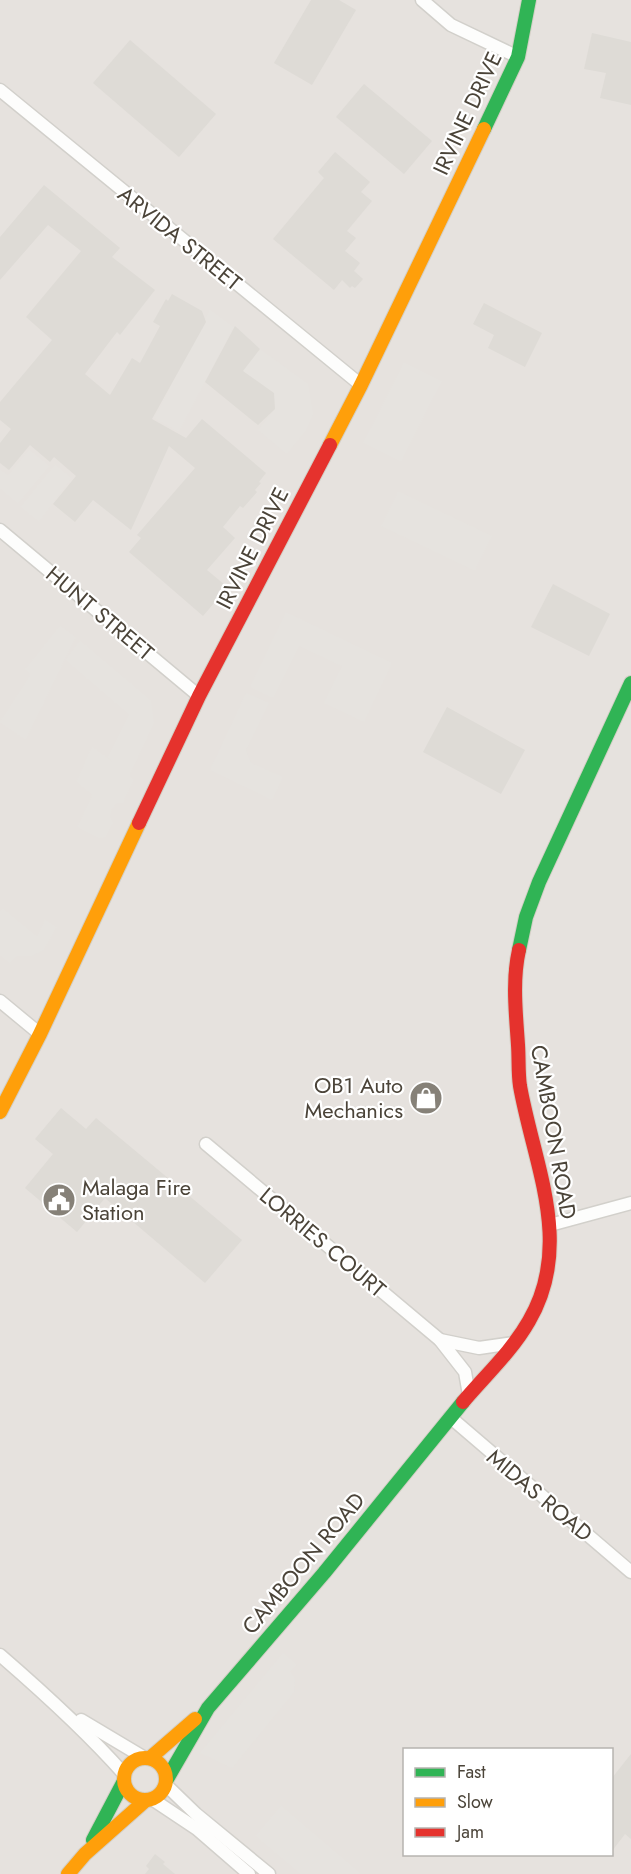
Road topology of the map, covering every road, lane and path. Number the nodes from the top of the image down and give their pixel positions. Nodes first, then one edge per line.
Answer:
1 (422, 0) edge
2 (528, 0) edge
3 (518, 57) junction
4 (0, 90) edge
5 (361, 385) junction
6 (0, 530) edge
7 (631, 683) edge
8 (199, 696) junction
9 (0, 1001) edge
10 (40, 1034) junction
11 (0, 1112) edge
12 (206, 1144) dead end
13 (631, 1203) edge
14 (550, 1225) junction
15 (440, 1340) junction
16 (513, 1343) junction
17 (469, 1395) junction
18 (450, 1418) junction
19 (631, 1572) edge
20 (0, 1655) edge
21 (60, 1706) junction
22 (208, 1708) junction
23 (147, 1758) junction
24 (124, 1777) junction
25 (166, 1782) junction
26 (149, 1800) junction
27 (85, 1854) junction
28 (68, 1874) edge
29 (249, 1874) edge
30 (269, 1874) edge

1 - 3 street
2 - 3 street, IRVINE DRIVE
3 - 5 street, IRVINE DRIVE
4 - 5 street, ARVIDA STREET
5 - 8 street, IRVINE DRIVE
6 - 8 street, HUNT STREET
7 - 14 street, CAMBOON ROAD
8 - 10 street, IRVINE DRIVE
9 - 10 street
10 - 11 street, IRVINE DRIVE
12 - 15 street, LORRIES COURT
13 - 14 street
14 - 16 street, CAMBOON ROAD
15 - 16 street, LORRIES COURT
15 - 17 street, LORRIES COURT
16 - 17 street, CAMBOON ROAD
17 - 18 street, CAMBOON ROAD
18 - 19 street, MIDAS ROAD
18 - 22 street, CAMBOON ROAD
20 - 21 street
21 - 23 street
21 - 24 street
22 - 23 street, CAMBOON ROAD
22 - 25 street, CAMBOON ROAD
23 - 24 street
23 - 25 street
24 - 26 street
24 - 27 street
25 - 26 street
25 - 30 street
26 - 27 street
26 - 29 street
27 - 28 street

